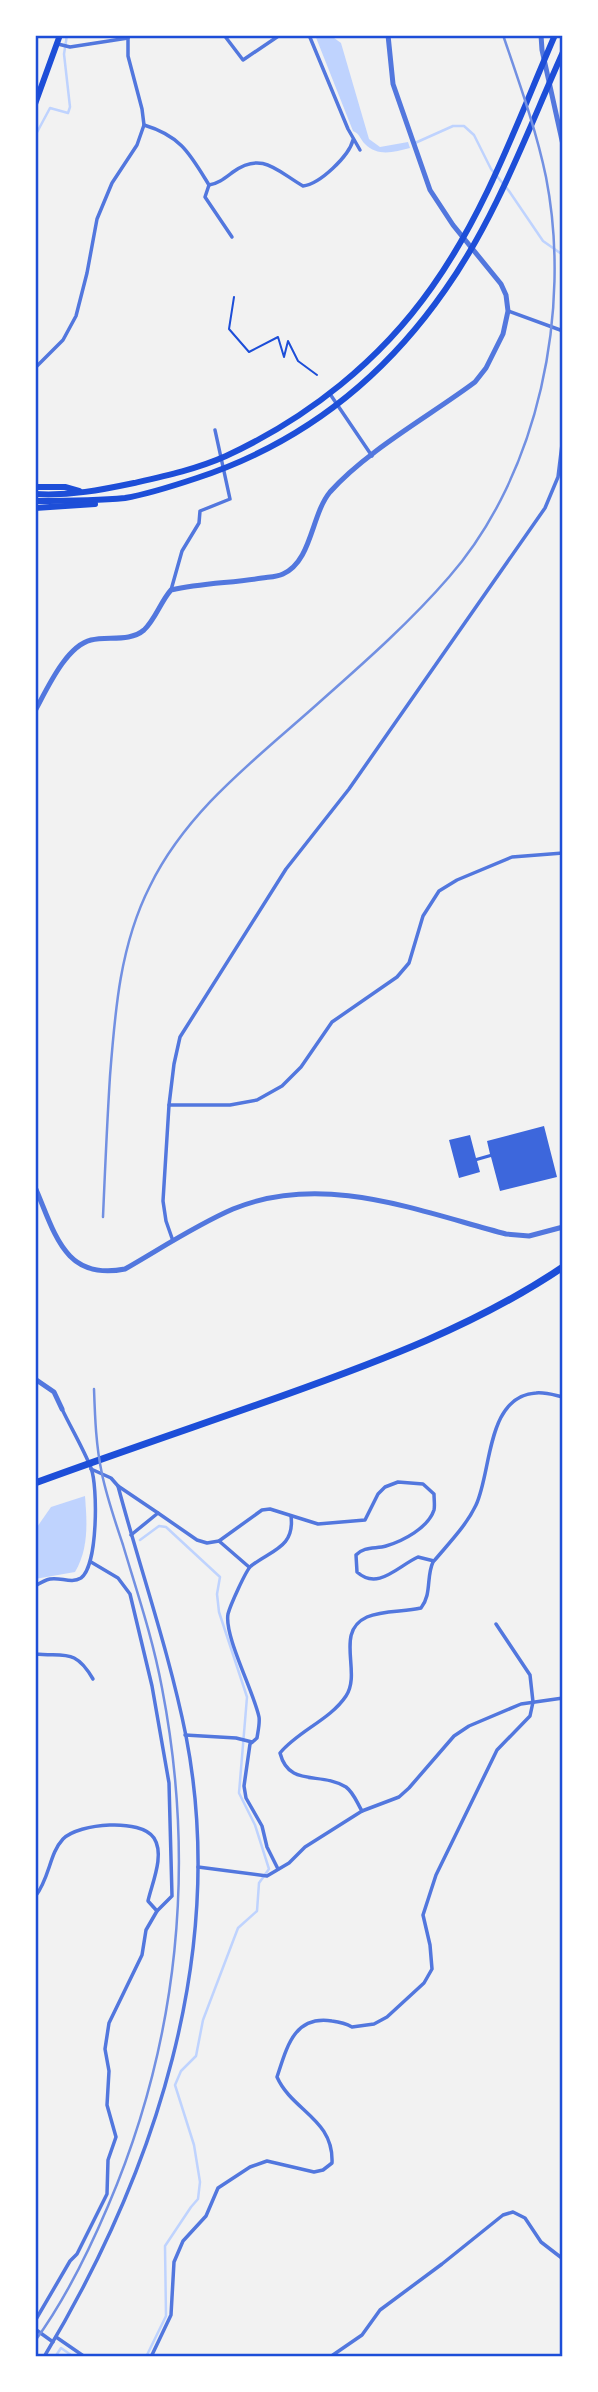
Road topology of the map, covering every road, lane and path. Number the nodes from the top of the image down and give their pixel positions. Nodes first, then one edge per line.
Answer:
1 (60, 35) edge
2 (224, 35) edge
3 (280, 35) edge
4 (309, 35) edge
5 (388, 35) edge
6 (541, 35) edge
7 (555, 35) edge
8 (128, 36) edge
9 (58, 44) junction
10 (563, 52) edge
11 (35, 104) edge
12 (144, 125) junction
13 (353, 140) junction
14 (563, 145) edge
15 (360, 150) dead end
16 (208, 185) junction
17 (232, 237) dead end
18 (234, 297) dead end
19 (508, 310) junction
20 (563, 331) edge
21 (35, 368) edge
22 (317, 375) dead end
23 (330, 394) junction
24 (337, 405) junction
25 (215, 430) dead end
26 (563, 436) edge
27 (372, 456) junction
28 (35, 487) edge
29 (88, 493) junction
30 (35, 494) edge
31 (127, 497) junction
32 (35, 501) edge
33 (35, 508) edge
34 (172, 590) junction
35 (35, 711) edge
36 (563, 853) edge
37 (169, 1105) junction
38 (35, 1187) edge
39 (563, 1227) edge
40 (173, 1241) junction
41 (563, 1267) edge
42 (35, 1379) edge
43 (563, 1397) edge
44 (62, 1409) joint
45 (91, 1469) junction
46 (35, 1483) edge
47 (118, 1486) junction
48 (158, 1513) junction
49 (291, 1516) junction
50 (131, 1535) junction
51 (219, 1541) junction
52 (433, 1561) junction
53 (91, 1562) junction
54 (249, 1567) junction
55 (35, 1586) edge
56 (496, 1625) dead end
57 (35, 1654) edge
58 (93, 1679) dead end
59 (563, 1698) edge
60 (533, 1702) junction
61 (186, 1735) junction
62 (252, 1742) junction
63 (362, 1811) junction
64 (198, 1867) junction
65 (279, 1870) junction
66 (35, 1896) edge
67 (157, 1911) junction
68 (563, 2259) edge
69 (35, 2322) edge
70 (35, 2329) edge
71 (56, 2337) junction
72 (53, 2342) junction
73 (44, 2357) edge
74 (85, 2357) edge
75 (151, 2357) edge
76 (330, 2357) edge

1 - 9 main road
2 - 3 street
4 - 13 street
5 - 19 street
6 - 14 street
7 - 23 main road
8 - 9 street
8 - 12 street
9 - 11 main road
10 - 24 main road
12 - 16 street
12 - 21 street
13 - 15 street
13 - 16 street
16 - 17 street
18 - 22 path
19 - 20 street
19 - 27 street
23 - 24 street
23 - 29 main road
24 - 27 street
24 - 31 main road
25 - 34 street
26 - 37 street
27 - 34 street
28 - 29 main road
29 - 30 main road
31 - 32 main road
31 - 33 main road
34 - 35 street
36 - 37 street
37 - 40 street
38 - 40 street
39 - 40 street
41 - 46 highway
42 - 44 street
43 - 52 street
44 - 45 street
45 - 47 street
45 - 53 street
47 - 48 street
47 - 50 street
48 - 50 street
48 - 51 street
49 - 51 street
49 - 52 street
49 - 54 street
50 - 61 street
51 - 54 street
52 - 63 street
53 - 55 street
53 - 67 street
54 - 62 street
56 - 60 street
57 - 58 street
59 - 60 street
60 - 63 street
60 - 75 street
61 - 62 street
61 - 64 street
62 - 65 street
63 - 65 street
64 - 65 street
64 - 71 street
66 - 67 street
67 - 69 street
68 - 76 street
70 - 72 street
71 - 72 street
71 - 74 street
72 - 73 street

